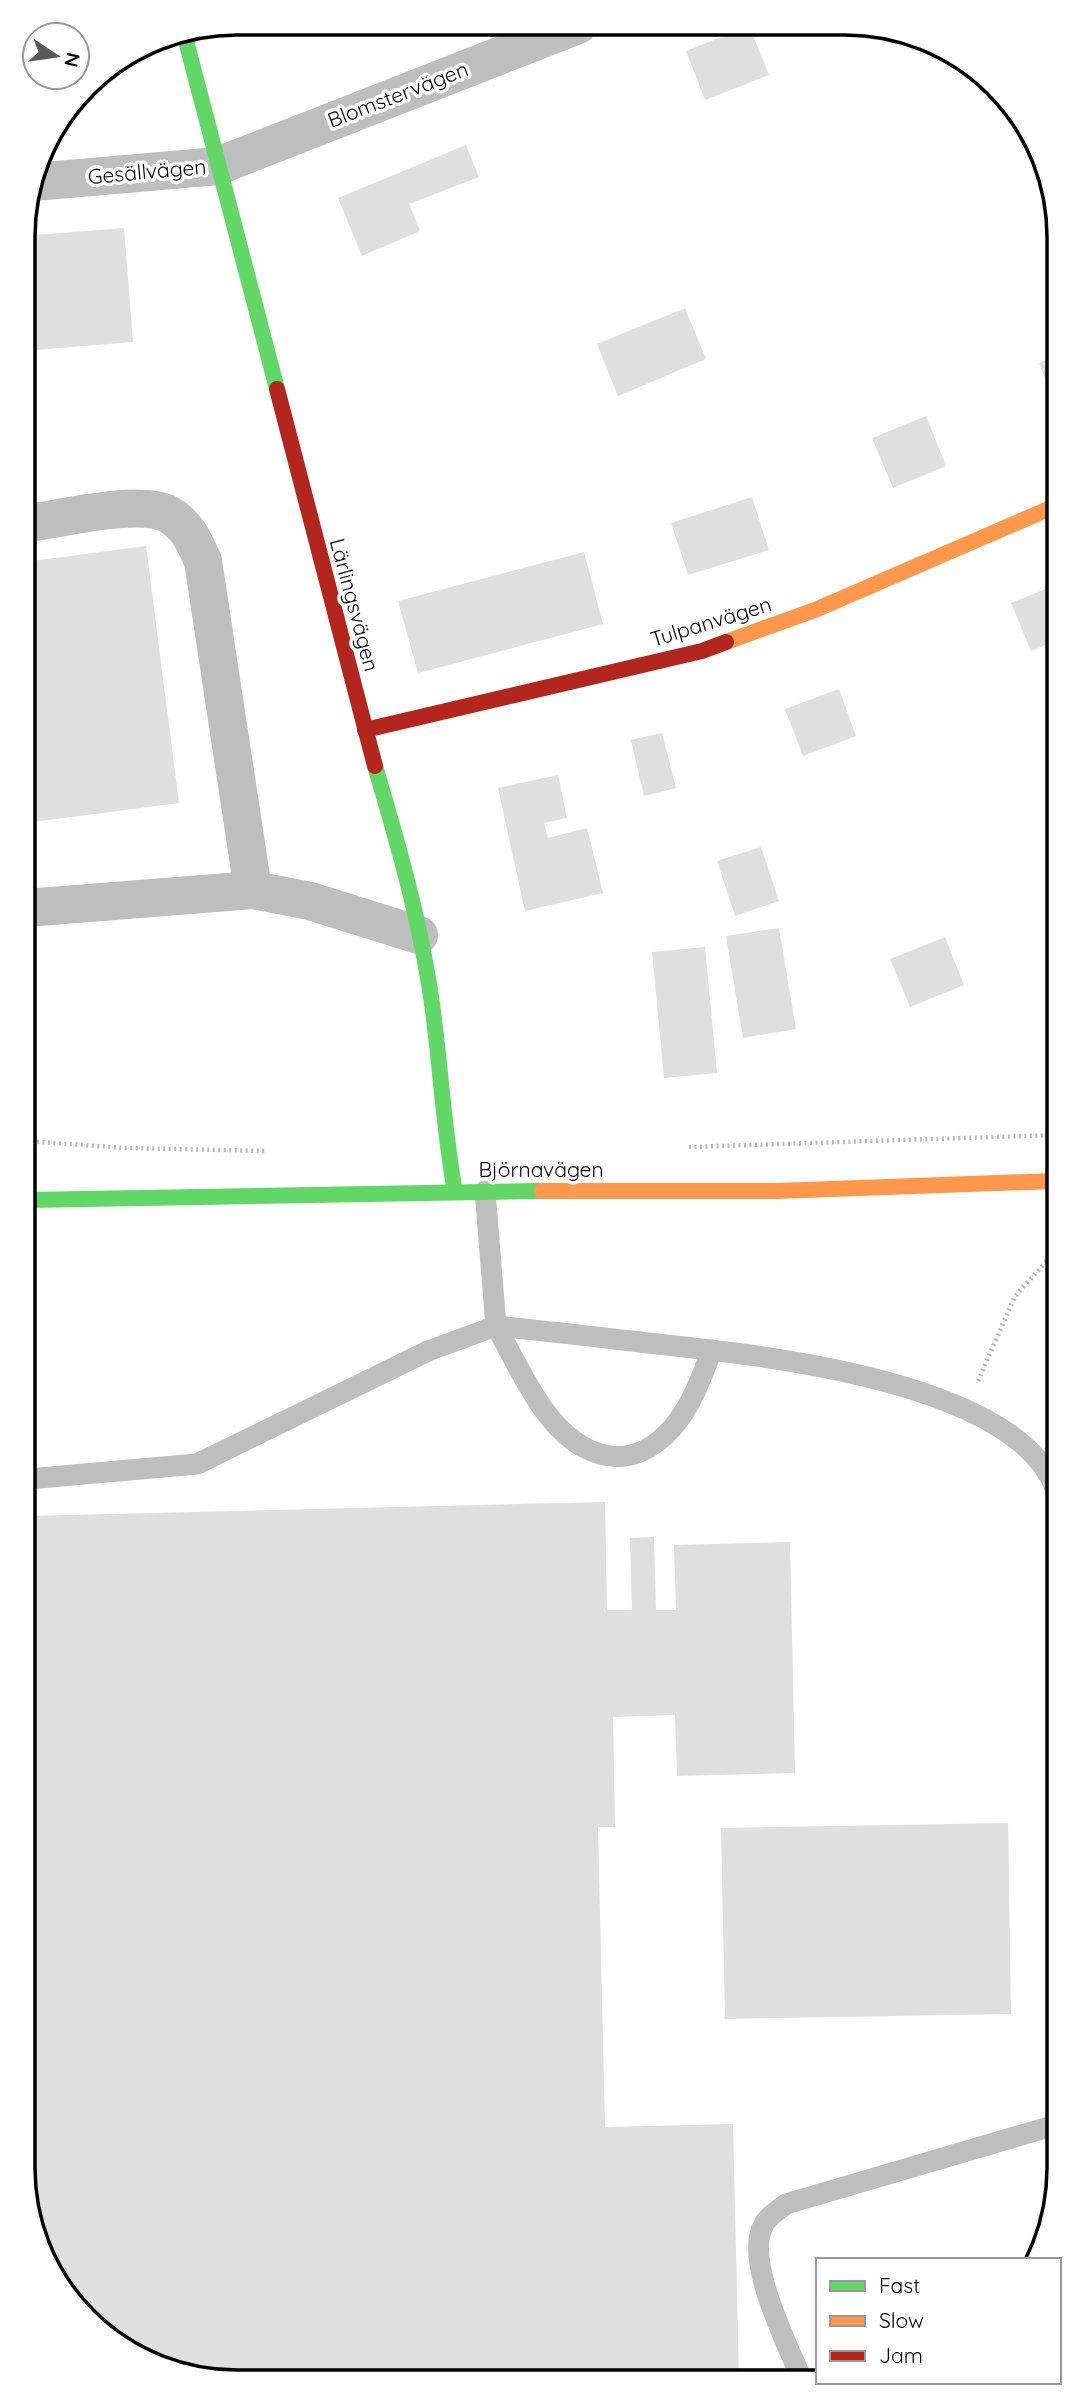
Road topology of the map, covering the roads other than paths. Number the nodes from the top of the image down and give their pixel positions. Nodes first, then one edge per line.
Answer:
1 (552, 35) edge
2 (186, 42) edge
3 (218, 166) junction
4 (43, 181) edge
5 (1047, 510) edge
6 (35, 522) edge
7 (365, 730) junction
8 (253, 890) junction
9 (35, 907) edge
10 (419, 935) junction
11 (1047, 1181) edge
12 (485, 1191) junction
13 (455, 1192) junction
14 (35, 1200) edge
15 (496, 1326) junction
16 (712, 1350) junction
17 (1047, 1475) edge
18 (35, 1478) edge
19 (1047, 2128) edge
20 (798, 2370) edge

1 - 3 street, Blomstervägen
2 - 3 street, Lärlingsvägen
3 - 4 street, Gesällvägen
3 - 7 street, Lärlingsvägen
5 - 7 street, Tulpanvägen
6 - 8 street
7 - 10 street, Lärlingsvägen
8 - 9 street
8 - 10 street
10 - 13 street, Lärlingsvägen
11 - 12 street, Björnavägen
12 - 13 street, Björnavägen
12 - 15 lane
13 - 14 street, Björnavägen
15 - 16 lane
15 - 16 lane
15 - 18 lane
16 - 17 lane
19 - 20 lane

